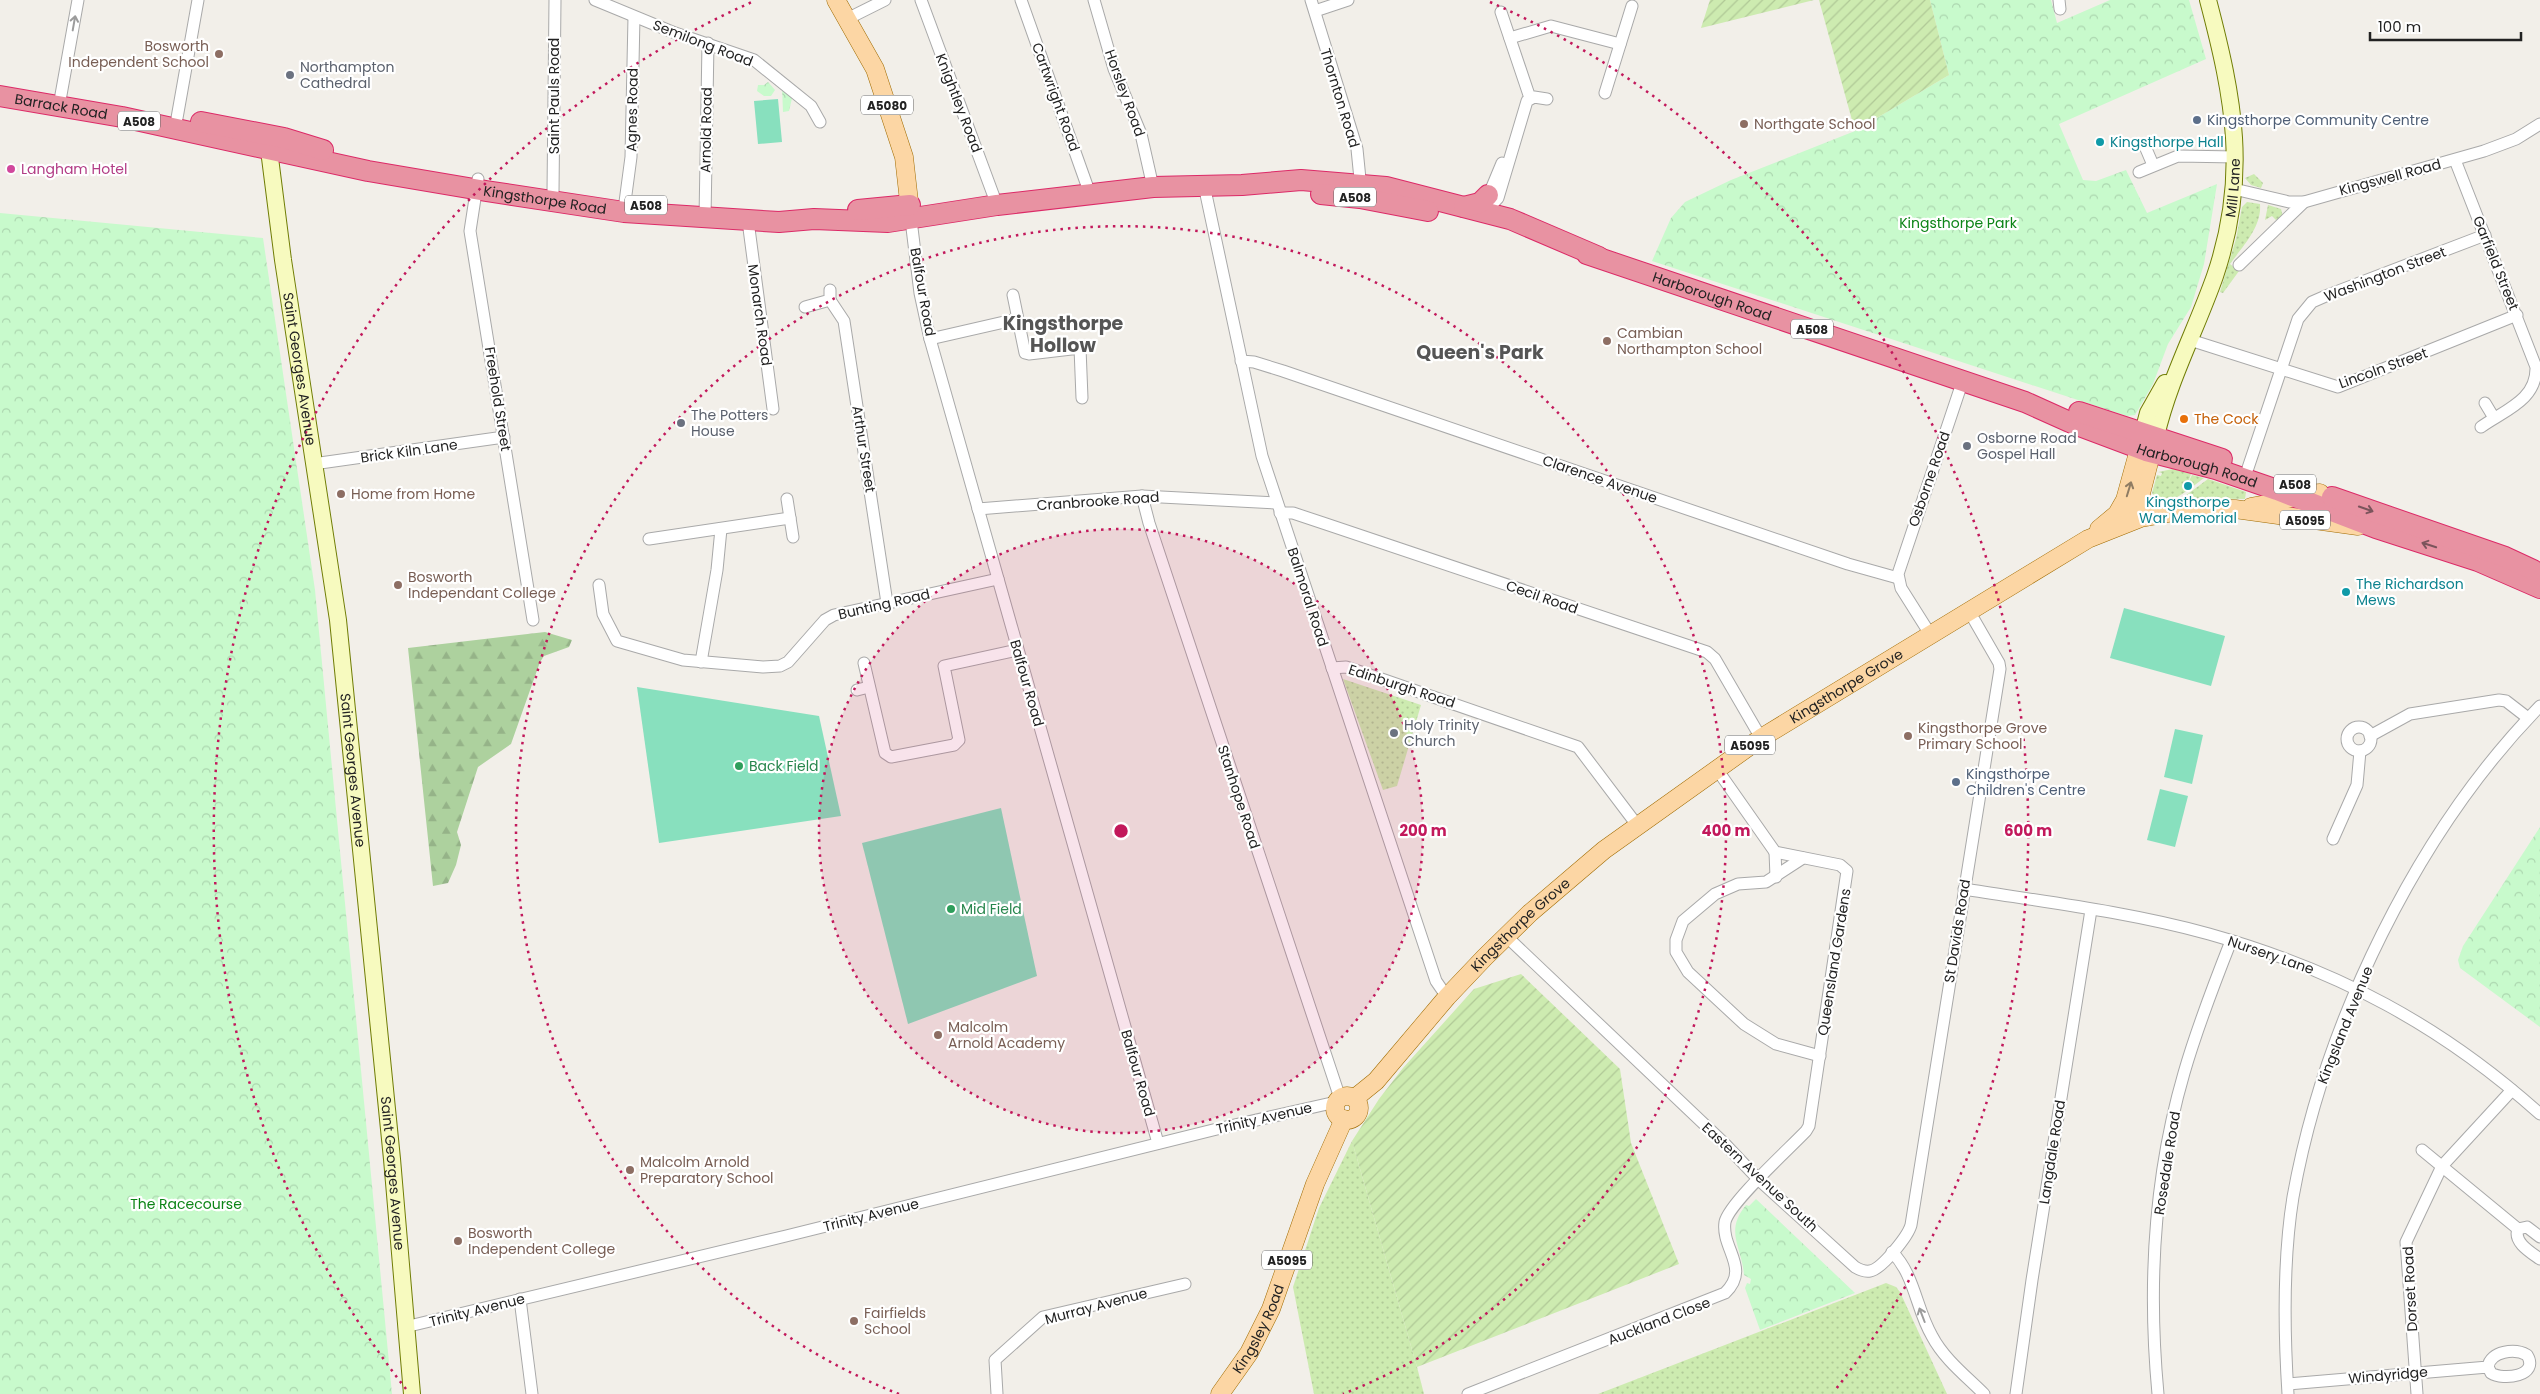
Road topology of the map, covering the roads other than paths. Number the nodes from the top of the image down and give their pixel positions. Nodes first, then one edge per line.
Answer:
1 (78, 0) edge
2 (198, 0) edge
3 (555, 0) edge
4 (595, 0) edge
5 (836, 0) edge
6 (885, 0) edge
7 (921, 0) edge
8 (1021, 0) edge
9 (1094, 0) edge
10 (1348, 0) edge
11 (2208, 0) edge
12 (620, 5) edge
13 (1313, 6) edge
14 (1632, 6) dead end
15 (1501, 12) dead end
16 (634, 17) junction
17 (847, 19) junction
18 (1510, 38) junction
19 (708, 43) junction
20 (1620, 44) junction
21 (0, 84) edge
22 (1605, 93) dead end
23 (0, 96) edge
24 (1530, 98) junction
25 (1547, 99) dead end
26 (60, 100) junction
27 (176, 118) junction
28 (820, 122) dead end
29 (217, 124) junction
30 (2540, 124) edge
31 (2144, 144) dead end
32 (270, 150) junction
33 (2236, 157) junction
34 (2455, 160) junction
35 (2153, 165) junction
36 (368, 171) joint
37 (2139, 172) dead end
38 (473, 182) junction
39 (1204, 185) junction
40 (1152, 187) junction
41 (2234, 189) junction
42 (1361, 191) junction
43 (553, 192) junction
44 (1090, 194) junction
45 (625, 202) junction
46 (1490, 202) junction
47 (2304, 202) junction
48 (997, 205) junction
49 (910, 212) junction
50 (705, 213) junction
51 (1465, 214) junction
52 (814, 219) junction
53 (748, 220) junction
54 (1510, 226) junction
55 (2486, 235) junction
56 (2239, 265) dead end
57 (1013, 295) dead end
58 (805, 307) dead end
59 (2517, 315) junction
60 (1017, 319) junction
61 (930, 339) junction
62 (2193, 341) junction
63 (1241, 361) junction
64 (2538, 366) edge
65 (2280, 369) junction
66 (1962, 380) junction
67 (1082, 398) dead end
68 (2485, 403) dead end
69 (773, 409) dead end
70 (2494, 418) junction
71 (2481, 427) dead end
72 (504, 437) junction
73 (2153, 437) junction
74 (313, 464) junction
75 (2248, 468) junction
76 (2320, 493) junction
77 (1142, 496) junction
78 (2294, 497) junction
79 (787, 499) dead end
80 (1279, 508) junction
81 (978, 509) junction
82 (2235, 509) junction
83 (790, 518) junction
84 (2126, 522) junction
85 (2376, 528) junction
86 (720, 529) junction
87 (793, 537) dead end
88 (649, 539) dead end
89 (2088, 539) junction
90 (2540, 573) edge
91 (1898, 578) junction
92 (998, 579) junction
93 (599, 585) dead end
94 (2540, 588) edge
95 (887, 603) junction
96 (1969, 611) junction
97 (533, 620) dead end
98 (1930, 634) junction
99 (1017, 650) junction
100 (701, 662) junction
101 (864, 663) dead end
102 (1332, 668) junction
103 (869, 687) junction
104 (857, 690) dead end
105 (2540, 706) edge
106 (2528, 718) junction
107 (2370, 736) junction
108 (1761, 738) junction
109 (2360, 751) junction
110 (1716, 768) junction
111 (1637, 825) junction
112 (2334, 840) dead end
113 (1775, 852) junction
114 (1803, 858) junction
115 (1776, 877) junction
116 (1964, 889) junction
117 (2092, 910) junction
118 (1506, 936) junction
119 (2231, 940) junction
120 (2358, 988) junction
121 (1447, 997) junction
122 (1820, 1056) junction
123 (2512, 1090) junction
124 (1343, 1100) junction
125 (2540, 1114) edge
126 (1158, 1143) junction
127 (2422, 1150) dead end
128 (2442, 1166) junction
129 (1759, 1180) junction
130 (2518, 1229) junction
131 (2540, 1237) edge
132 (1892, 1252) junction
133 (2540, 1259) edge
134 (1185, 1284) dead end
135 (520, 1300) junction
136 (405, 1327) junction
137 (2488, 1367) dead end
138 (2415, 1373) junction
139 (2288, 1389) edge
140 (1465, 1391) edge
141 (412, 1394) edge
142 (532, 1394) edge
143 (997, 1394) edge
144 (1220, 1394) edge
145 (1984, 1394) edge
146 (2016, 1394) edge
147 (2158, 1394) edge
148 (2417, 1394) edge

26 -> 1 street
2 - 27 street
3 - 43 street, Saint Pauls Road
4 - 12 street, Semilong Road
5 - 17 main road, A5080
6 - 17 street
7 - 48 street, Knightley Road
8 - 44 street, Cartwright Road
9 - 40 street, Horsley Road
10 - 13 street
11 - 33 street, Mill Lane
12 - 16 street, Semilong Road
13 - 42 street, Thornton Road
14 - 20 street
15 - 18 street
16 - 19 street, Semilong Road
16 - 45 street, Agnes Road
17 - 49 main road, A5080
18 - 20 street
18 - 24 street
19 - 28 street, Semilong Road
19 - 50 street, Arnold Road
20 - 22 street
21 - 26 highway, Barrack Road / A508
23 - 26 highway, Barrack Road / A508
24 - 25 street
24 - 46 street
26 - 27 highway, Barrack Road / A508
26 - 32 highway, Barrack Road / A508
27 - 29 highway, Barrack Road / A508
29 - 32 highway, Barrack Road
29 - 38 highway, Barrack Road / A508
30 - 34 street, Kingswell Road
31 - 35 street
32 - 36 highway, Barrack Road / A508
32 - 74 street, Saint Georges Avenue
33 - 35 street
33 - 41 street, Mill Lane
34 - 47 street, Kingswell Road
34 - 55 street, Garfield Street
35 - 37 street
36 - 38 highway, Kingsthorpe Road / A508
38 - 43 highway, Kingsthorpe Road / A508
38 - 50 highway, Kingsthorpe Road / A508
38 - 72 street, Freehold Street
39 - 40 highway, A508
39 - 42 highway, A508
39 - 63 street, Balmoral Road
40 - 44 highway, A508
41 - 47 street, Kingswell Road
41 - 62 street, Mill Lane
42 - 51 highway, A508
42 - 51 highway, A508
43 - 45 highway, Kingsthorpe Road / A508
44 - 48 highway, A508
45 - 50 highway, Kingsthorpe Road / A508
46 - 51 highway
46 - 54 highway
47 - 56 street
48 - 49 highway, A508
49 - 52 highway, Kingsthorpe Road / A508
49 - 61 street, Balfour Road
50 - 52 highway, Kingsthorpe Road / A508
50 - 53 highway, Kingsthorpe Road / A508
51 - 54 highway, A508
52 - 53 highway, Kingsthorpe Road / A508
53 - 69 street, Monarch Road
54 - 66 highway, Harborough Road / A508
55 - 59 street, Garfield Street
55 - 65 street, Washington Street
57 - 60 street
58 - 95 street, Arthur Street
59 - 64 street, Garfield Street
59 - 65 street, Lincoln Street
60 - 61 street
60 - 67 street
61 - 81 street, Balfour Road
62 - 65 street, Lincoln Street
62 - 73 street, Mill Lane
62 - 73 street
63 - 80 street, Balmoral Road
63 - 91 street, Clarence Avenue
64 - 70 street
65 - 75 street, Washington Street
66 - 73 highway, Harborough Road / A508
66 - 91 street, Osborne Road
68 - 70 street
70 - 71 street
72 - 74 street, Brick Kiln Lane
72 - 97 street, Freehold Street
73 - 75 highway, Harborough Road / A508
73 - 78 highway, Harborough Road / A508
73 - 84 main road
89 -> 73 main road, A5095
74 - 136 street, Saint Georges Avenue
75 - 76 highway, Harborough Road / A508
76 - 78 main road, Kingsthorpe Grove / A5095
76 -> 90 highway, Harborough Road / A508
77 - 80 street, Cranbrooke Road
77 - 81 street, Cranbrooke Road
77 - 124 street, Stanhope Road
78 - 82 main road, Kingsthorpe Grove / A5095
78 - 85 highway, Harborough Road / A508
79 - 83 street
80 - 102 street, Balmoral Road
80 - 108 street, Cecil Road
81 - 92 street, Balfour Road
82 - 84 main road, Kingsthorpe Grove / A5095
82 - 85 main road, Kingsthorpe Grove / A5095
83 - 86 street
83 - 87 street
84 - 89 main road, Kingsthorpe Grove / A5095
94 -> 85 highway, Harborough Road / A508
86 - 88 street
86 - 100 street
89 - 96 main road, Kingsthorpe Grove / A5095
91 - 98 street
92 - 95 street, Bunting Road
92 - 99 street, Balfour Road
93 - 100 street, Bunting Road
95 - 100 street, Bunting Road
96 - 98 main road, Kingsthorpe Grove / A5095
96 - 116 street, St Davids Road
98 - 108 main road, Kingsthorpe Grove / A5095
99 - 103 street
99 - 126 street, Balfour Road
101 - 103 street
102 - 111 street, Edinburgh Road
102 - 121 street, Balmoral Road
103 - 104 street
105 - 106 street, Kingsland Avenue
106 - 107 street
106 - 120 street, Kingsland Avenue
107 - 109 street
107 - 109 street
108 - 110 main road, Kingsthorpe Grove / A5095
109 - 112 street
110 - 111 main road, Kingsthorpe Grove / A5095
110 - 113 street
111 - 118 main road, Kingsthorpe Grove / A5095
113 - 114 street, Queensland Gardens
113 - 115 street
114 - 115 street
114 - 122 street, Queensland Gardens
115 - 122 street
116 - 117 street, Nursery Lane
116 - 132 street, St Davids Road
117 - 119 street, Nursery Lane
117 - 146 street, Langdale Road
118 - 121 main road, Kingsthorpe Grove / A5095
118 - 129 street, Eastern Avenue South
119 - 120 street, Nursery Lane
119 - 147 street, Rosedale Road
120 - 123 street, Nursery Lane
120 - 139 street, Kingsland Avenue
121 - 124 main road, Kingsthorpe Grove / A5095
122 - 129 street, Queensland Gardens
123 - 125 street, Nursery Lane
123 - 128 street, Dorset Road
124 - 126 street, Trinity Avenue
124 - 144 main road, Kingsley Road / A5095
126 - 135 street, Trinity Avenue
127 - 128 street
128 - 130 street
128 - 138 street, Dorset Road
129 - 132 street, Eastern Avenue South
129 - 140 street, Auckland Close
130 - 131 street
130 - 133 street
145 -> 132 street
134 - 143 street, Murray Avenue
135 - 136 street, Trinity Avenue
135 - 142 street
136 - 141 street, Saint Georges Avenue
137 - 138 street, Windyridge
138 - 139 street, Windyridge
138 - 148 street, Dorset Road

